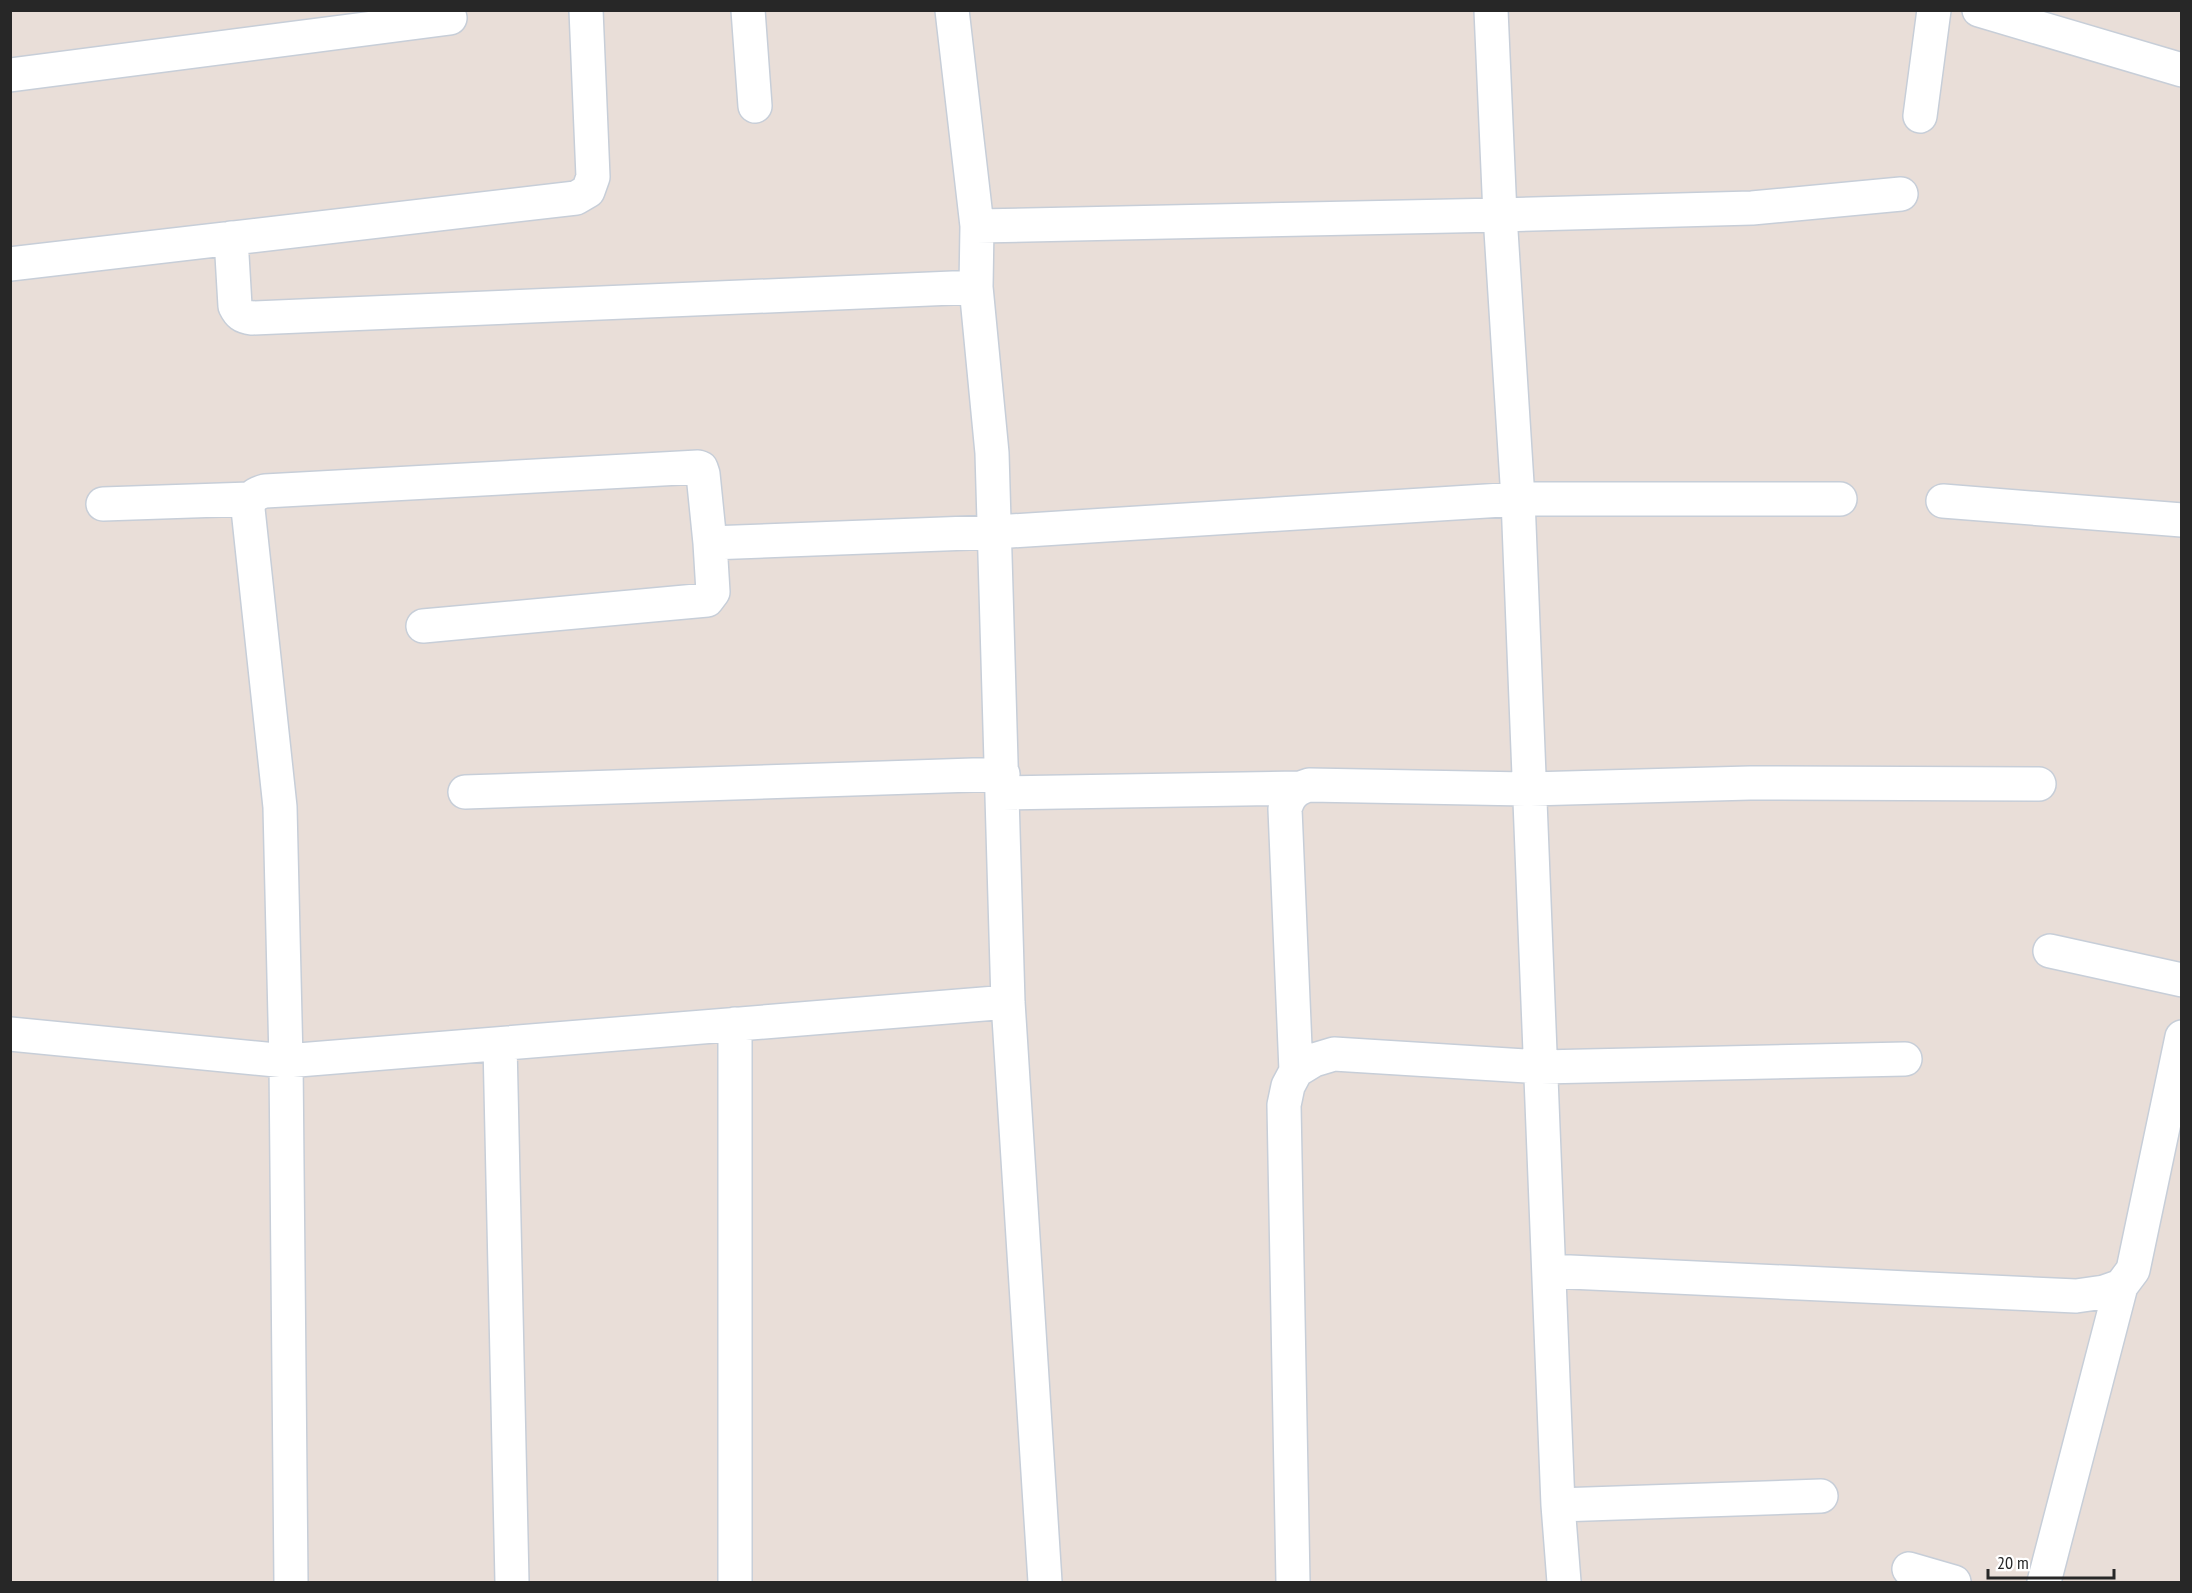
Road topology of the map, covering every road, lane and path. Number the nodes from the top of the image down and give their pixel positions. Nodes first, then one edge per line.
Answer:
1 (586, 10) edge
2 (748, 10) edge
3 (952, 10) edge
4 (1491, 10) edge
5 (1934, 10) edge
6 (1979, 10) edge
7 (450, 18) dead end
8 (2181, 70) edge
9 (10, 75) edge
10 (755, 106) dead end
11 (1920, 116) dead end
12 (1900, 194) dead end
13 (1500, 215) junction
14 (977, 226) junction
15 (231, 238) junction
16 (10, 264) edge
17 (976, 287) junction
18 (250, 499) junction
19 (1518, 499) junction
20 (1840, 499) dead end
21 (1943, 501) dead end
22 (103, 504) dead end
23 (2181, 520) edge
24 (995, 532) junction
25 (710, 543) junction
26 (423, 626) dead end
27 (1003, 783) junction
28 (2039, 784) dead end
29 (1299, 788) junction
30 (1530, 789) junction
31 (465, 792) dead end
32 (2050, 951) dead end
33 (2181, 980) edge
34 (1008, 1002) junction
35 (735, 1024) junction
36 (10, 1034) edge
37 (2181, 1037) edge
38 (500, 1044) junction
39 (1905, 1059) dead end
40 (286, 1061) junction
41 (1541, 1067) junction
42 (1296, 1071) junction
43 (1549, 1271) junction
44 (2121, 1286) junction
45 (1821, 1496) dead end
46 (1558, 1504) junction
47 (1909, 1569) dead end
48 (291, 1582) edge
49 (512, 1582) edge
50 (735, 1582) edge
51 (1045, 1582) edge
52 (1293, 1582) edge
53 (1564, 1582) edge
54 (1954, 1582) edge
55 (2044, 1582) edge

1 - 15 street
2 - 10 street
3 - 14 street
4 - 13 street
5 - 11 street
6 - 8 street
7 - 9 street
12 - 13 street
13 - 14 street
13 - 19 street
14 - 17 street
15 - 16 street
15 - 17 street
17 - 24 street
18 - 22 street
18 - 25 street
18 - 40 street
19 - 20 street
19 - 24 street
19 - 30 street
21 - 23 street
24 - 25 street
24 - 27 street
25 - 26 street
27 - 29 street
27 - 31 street
27 - 34 street
28 - 30 street
29 - 30 street
29 - 42 street
30 - 41 street
32 - 33 street
34 - 35 street
34 - 51 street
35 - 38 street
35 - 50 street
36 - 40 street
37 - 44 street
38 - 40 street
38 - 49 street
39 - 41 street
40 - 48 street
41 - 42 street
41 - 43 street
42 - 52 street
43 - 44 street
43 - 46 street
44 - 55 street
45 - 46 street
46 - 53 street
47 - 54 street

